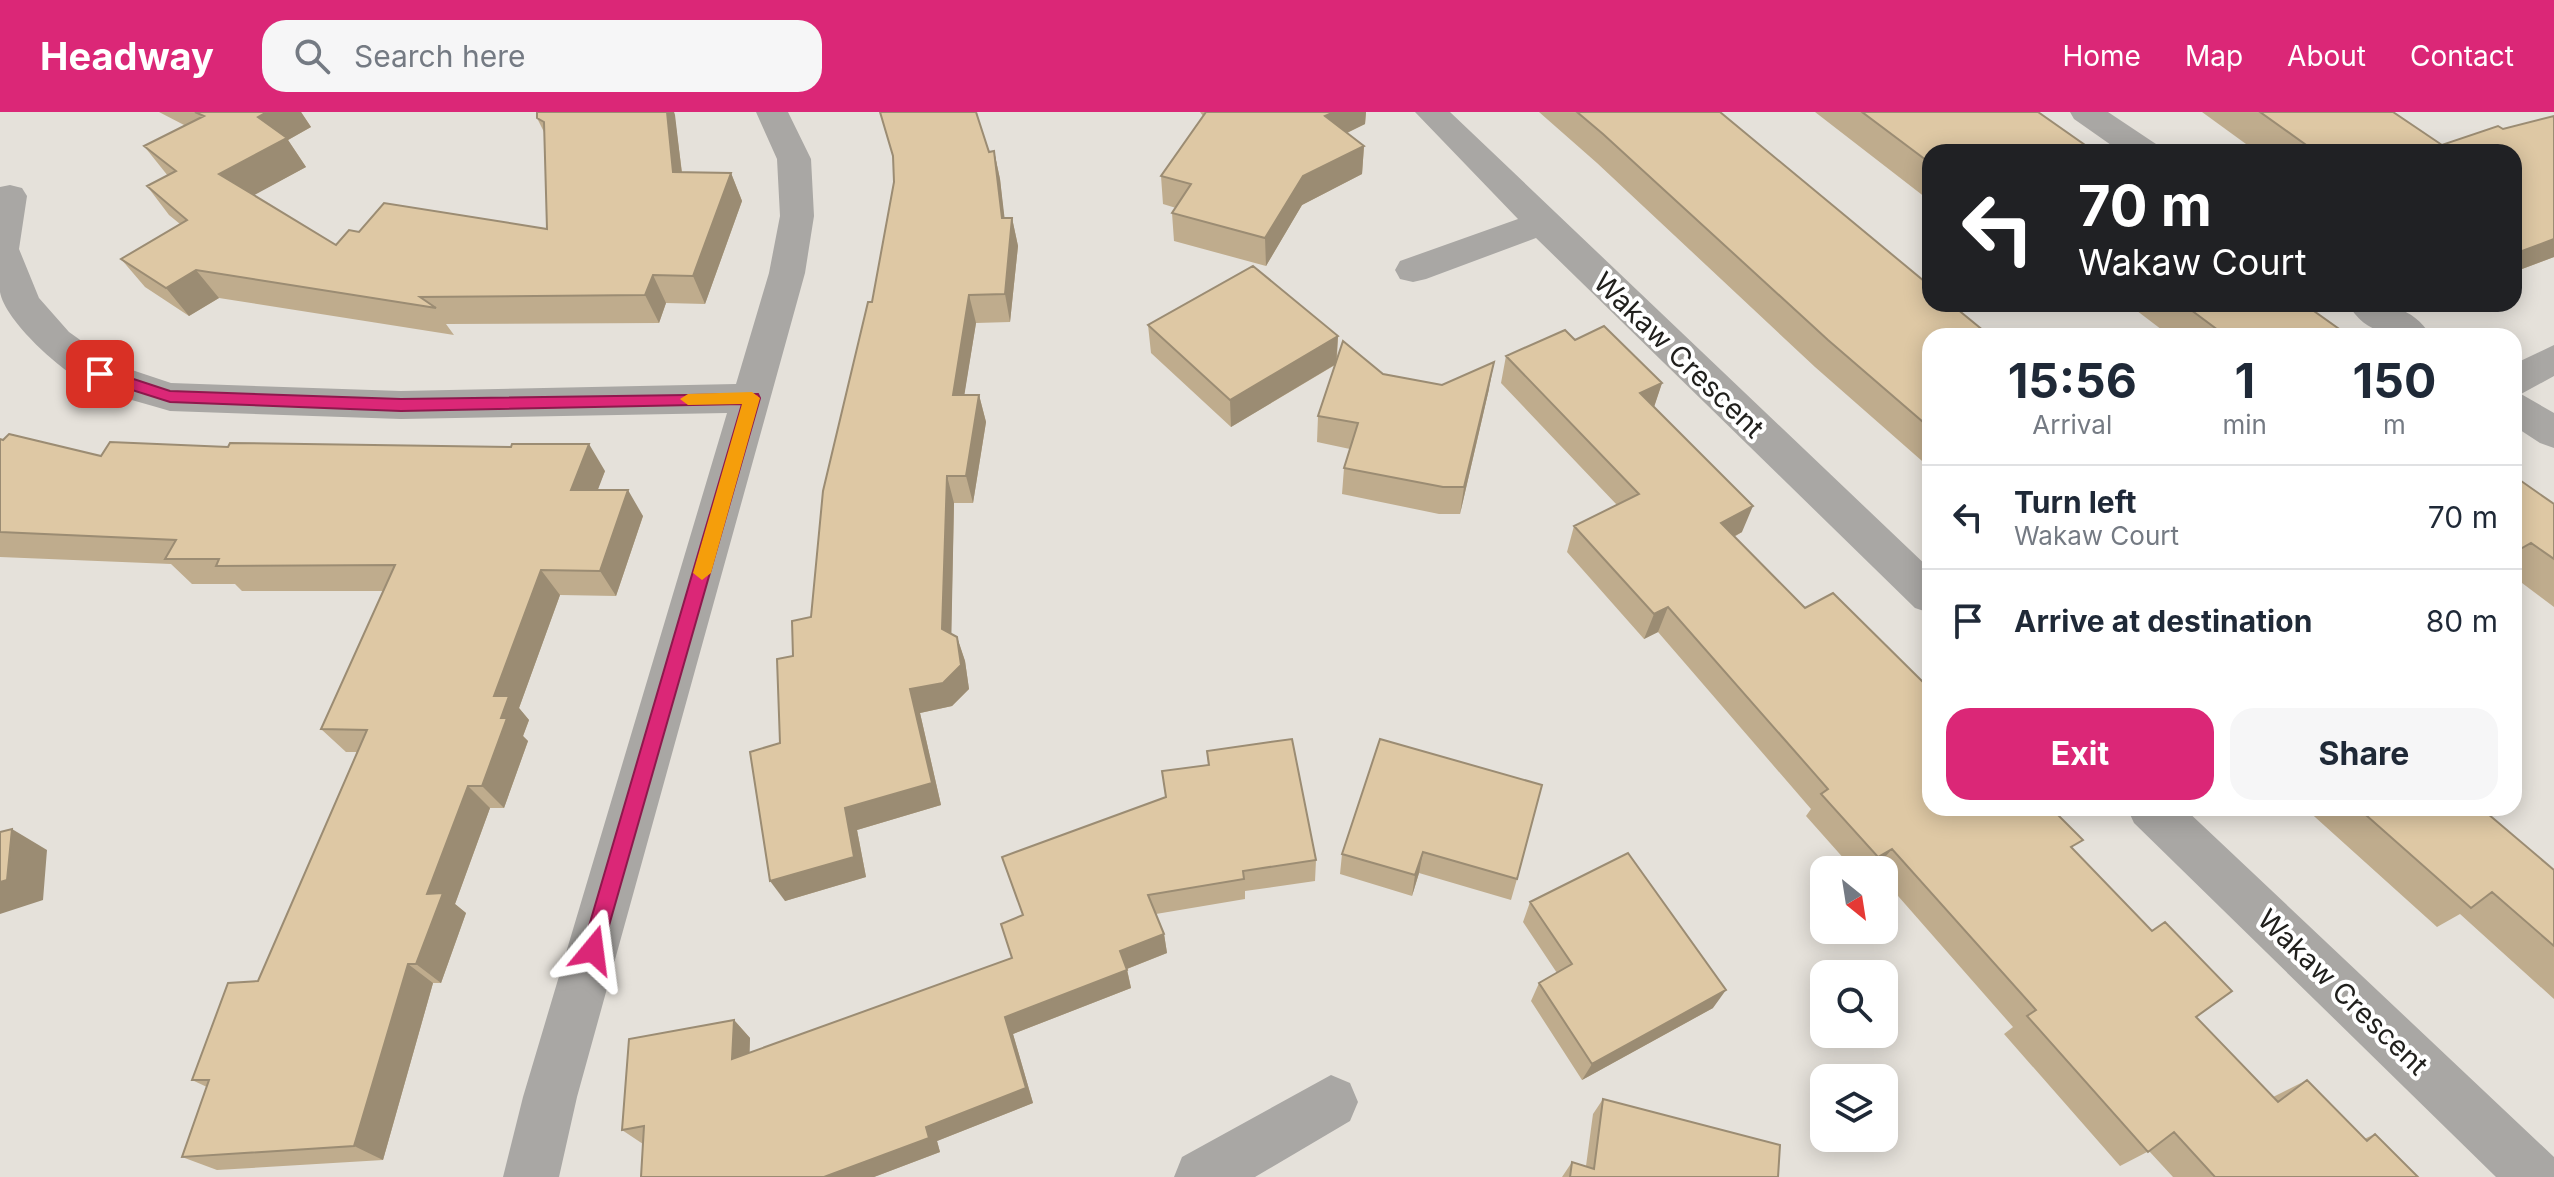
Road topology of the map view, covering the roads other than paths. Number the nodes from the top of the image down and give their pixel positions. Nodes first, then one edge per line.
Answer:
1 (772, 112) edge
2 (1431, 112) edge
3 (2086, 112) edge
4 (2132, 144) edge
5 (10, 196) dead end
6 (1542, 223) junction
7 (1413, 270) dead end
8 (2378, 312) edge
9 (2400, 328) edge
10 (2554, 359) edge
11 (2522, 377) edge
12 (752, 398) junction
13 (2522, 411) edge
14 (2554, 433) edge
15 (1922, 588) edge
16 (2159, 816) edge
17 (1331, 1102) dead end
18 (531, 1177) edge
19 (1202, 1177) edge
20 (2535, 1177) edge

1 - 12 street
2 - 6 street, Wakaw Crescent
3 - 4 street
5 - 12 street
6 - 7 street
6 - 15 street, Wakaw Crescent
8 - 9 street
10 - 11 street
12 - 18 street
13 - 14 street
16 - 20 street, Wakaw Crescent
17 - 19 street

